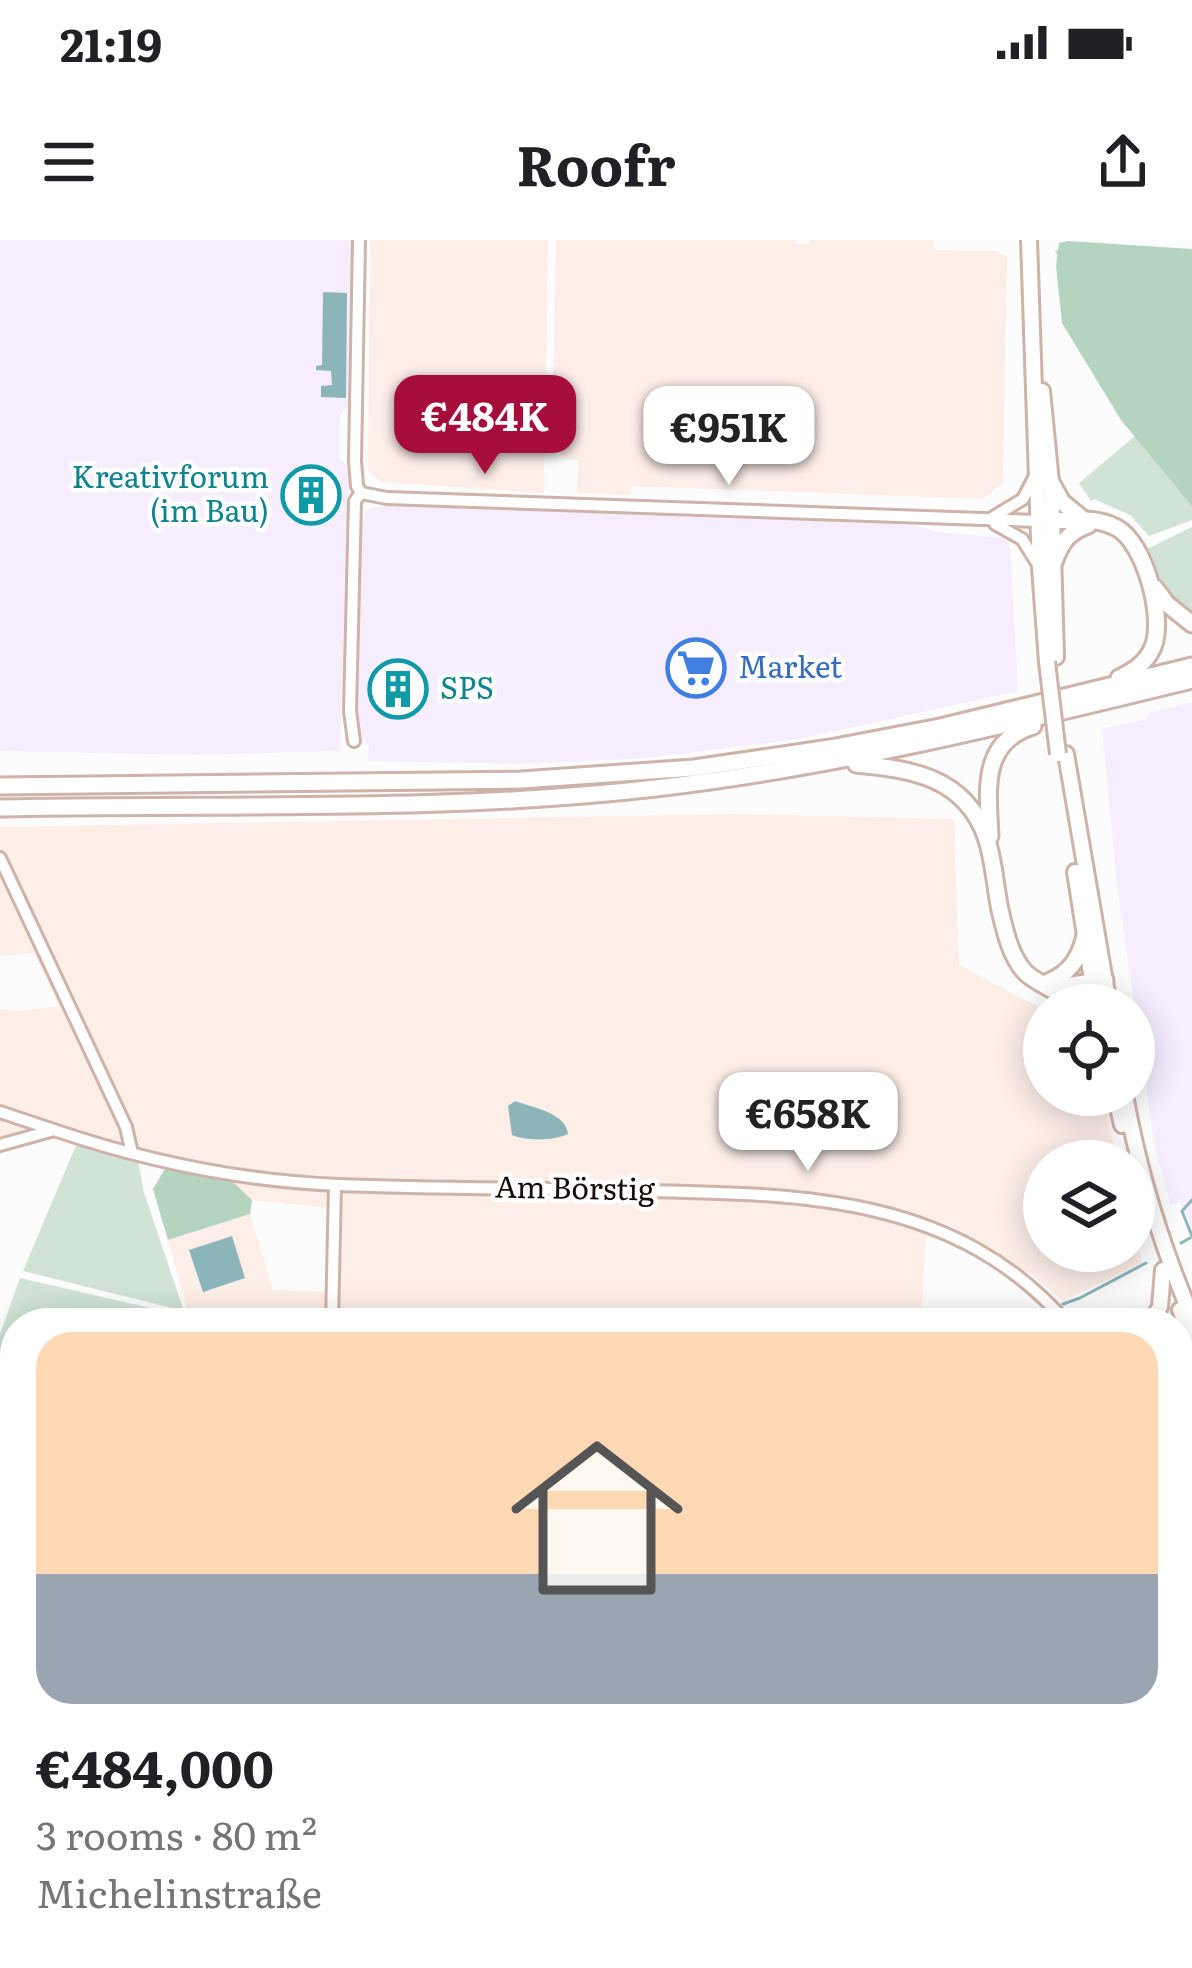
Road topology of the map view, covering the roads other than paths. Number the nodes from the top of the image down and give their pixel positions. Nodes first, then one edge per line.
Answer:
1 (359, 240) edge
2 (1032, 240) edge
3 (1036, 471) junction
4 (1051, 482) junction
5 (361, 493) junction
6 (986, 520) junction
7 (1045, 521) junction
8 (1090, 521) junction
9 (1047, 565) junction
10 (1147, 575) junction
11 (1192, 624) edge
12 (1192, 666) edge
13 (1192, 680) edge
14 (1083, 693) junction
15 (1069, 710) junction
16 (354, 741) dead end
17 (1062, 754) junction
18 (835, 761) junction
19 (3, 786) edge
20 (3, 808) edge
21 (991, 857) junction
22 (0, 858) edge
23 (1085, 936) junction
24 (1099, 981) junction
25 (1046, 983) junction
26 (1099, 984) edge
27 (1100, 984) edge
28 (0, 1112) edge
29 (1130, 1116) edge
30 (54, 1130) junction
31 (0, 1145) edge
32 (132, 1153) junction
33 (335, 1185) junction
34 (1155, 1234) edge
35 (1166, 1266) junction
36 (1192, 1274) edge
37 (332, 1308) edge
38 (1051, 1308) edge
39 (1159, 1308) edge
40 (1181, 1308) edge
41 (1187, 1308) edge

1 - 5 street
2 - 3 main road
2 - 4 main road
3 - 6 street
3 - 7 main road
4 - 7 main road
4 - 8 highway
5 - 6 street
5 - 16 street
6 - 7 street
6 - 9 street
7 - 8 highway
7 - 9 main road
8 - 9 highway
8 - 10 highway
9 - 17 main road, bridge
10 - 11 highway
10 - 14 highway
12 - 14 highway
13 - 15 highway
14 - 19 highway
15 - 18 highway
15 - 21 highway
17 - 23 main road
17 - 24 main road
18 - 20 highway
18 - 21 highway
21 - 25 highway
22 - 32 street
23 - 24 main road
23 - 25 highway
24 - 25 highway
24 - 26 main road
24 - 27 main road
28 - 30 street, Am Börstig
29 - 35 main road
30 - 31 street
30 - 32 street, Am Börstig
32 - 33 street, Am Börstig
33 - 37 street
33 - 38 street, Am Börstig
34 - 35 main road
35 - 36 main road
35 - 39 main road
35 - 40 main road
35 - 41 main road

